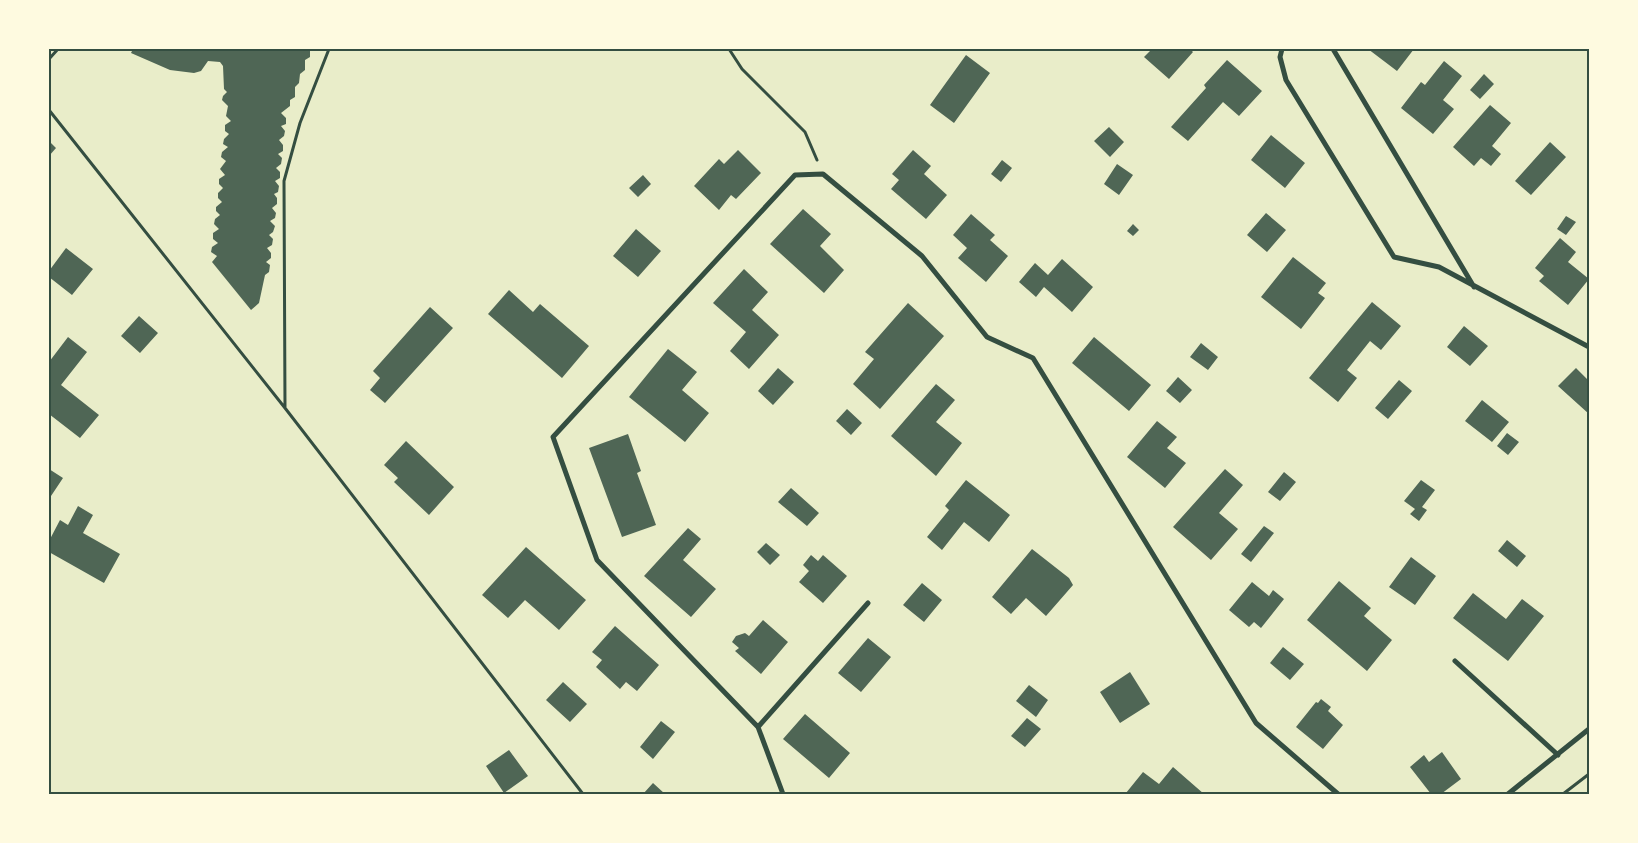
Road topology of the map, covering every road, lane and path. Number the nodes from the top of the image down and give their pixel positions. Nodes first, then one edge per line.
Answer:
1 (58, 49) edge
2 (329, 49) edge
3 (728, 49) edge
4 (1282, 49) edge
5 (1333, 49) edge
6 (49, 59) edge
7 (49, 110) edge
8 (823, 174) junction
9 (1474, 288) junction
10 (1589, 347) edge
11 (285, 408) junction
12 (868, 603) dead end
13 (1455, 661) dead end
14 (758, 727) junction
15 (1589, 729) edge
16 (1558, 755) junction
17 (1589, 774) edge
18 (583, 794) edge
19 (783, 794) edge
20 (1338, 794) edge
21 (1508, 794) edge
22 (1563, 794) edge

1 - 6 path
2 - 11 path
3 - 8 path
4 - 9 street
5 - 9 street
7 - 11 path
8 - 14 street
8 - 20 street
9 - 10 street
11 - 18 path
12 - 14 street
13 - 16 street
14 - 19 street
15 - 16 street
16 - 21 street
17 - 22 path

